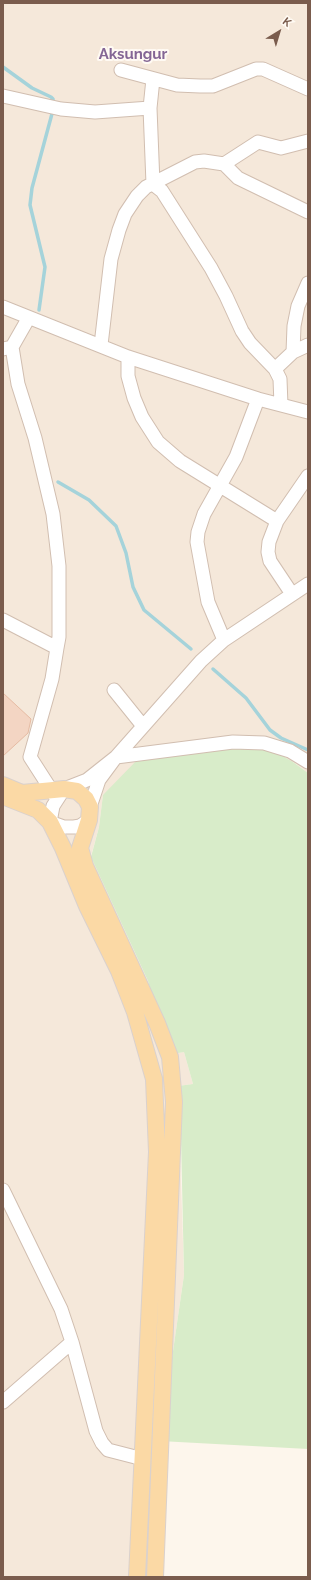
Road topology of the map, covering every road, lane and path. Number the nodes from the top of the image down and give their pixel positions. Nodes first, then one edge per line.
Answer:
1 (121, 70) dead end
2 (153, 79) junction
3 (308, 89) edge
4 (3, 96) edge
5 (150, 108) junction
6 (308, 141) edge
7 (224, 164) junction
8 (154, 184) junction
9 (308, 212) edge
10 (308, 283) edge
11 (3, 307) edge
12 (28, 319) junction
13 (101, 345) junction
14 (308, 346) edge
15 (8, 348) edge
16 (293, 352) junction
17 (128, 357) junction
18 (275, 369) junction
19 (258, 399) junction
20 (281, 405) junction
21 (308, 412) edge
22 (308, 476) edge
23 (219, 486) junction
24 (277, 521) junction
25 (308, 584) edge
26 (292, 594) junction
27 (3, 620) edge
28 (224, 640) junction
29 (57, 648) junction
30 (114, 690) dead end
31 (143, 726) junction
32 (116, 757) junction
33 (308, 762) edge
34 (3, 785) edge
35 (58, 793) junction
36 (3, 796) edge
37 (90, 813) junction
38 (50, 822) junction
39 (3, 1190) edge
40 (72, 1342) junction
41 (3, 1402) edge
42 (143, 1459) junction
43 (137, 1577) edge
44 (155, 1577) edge

1 - 2 street
2 - 3 street
2 - 5 street
4 - 5 street
5 - 8 street
6 - 7 street
7 - 8 street
7 - 9 street
8 - 13 street
8 - 18 street
10 - 16 street
11 - 12 street
12 - 13 street
12 - 15 street
13 - 17 street
14 - 16 street
15 - 29 street
16 - 18 street
17 - 19 street
17 - 23 street
18 - 20 street
19 - 20 street
19 - 23 street
20 - 21 street
22 - 24 street
23 - 24 street
23 - 28 street
24 - 26 street
25 - 26 street
26 - 28 street
27 - 29 street
28 - 31 street
29 - 35 street
30 - 31 street
31 - 32 street
32 - 33 street
32 - 35 street
32 - 37 street
34 - 35 main road
35 - 37 main road
35 - 38 street
36 - 38 main road
37 - 38 street
37 - 44 main road
38 - 42 main road
39 - 40 street
40 - 41 street
40 - 42 street
42 - 43 main road

